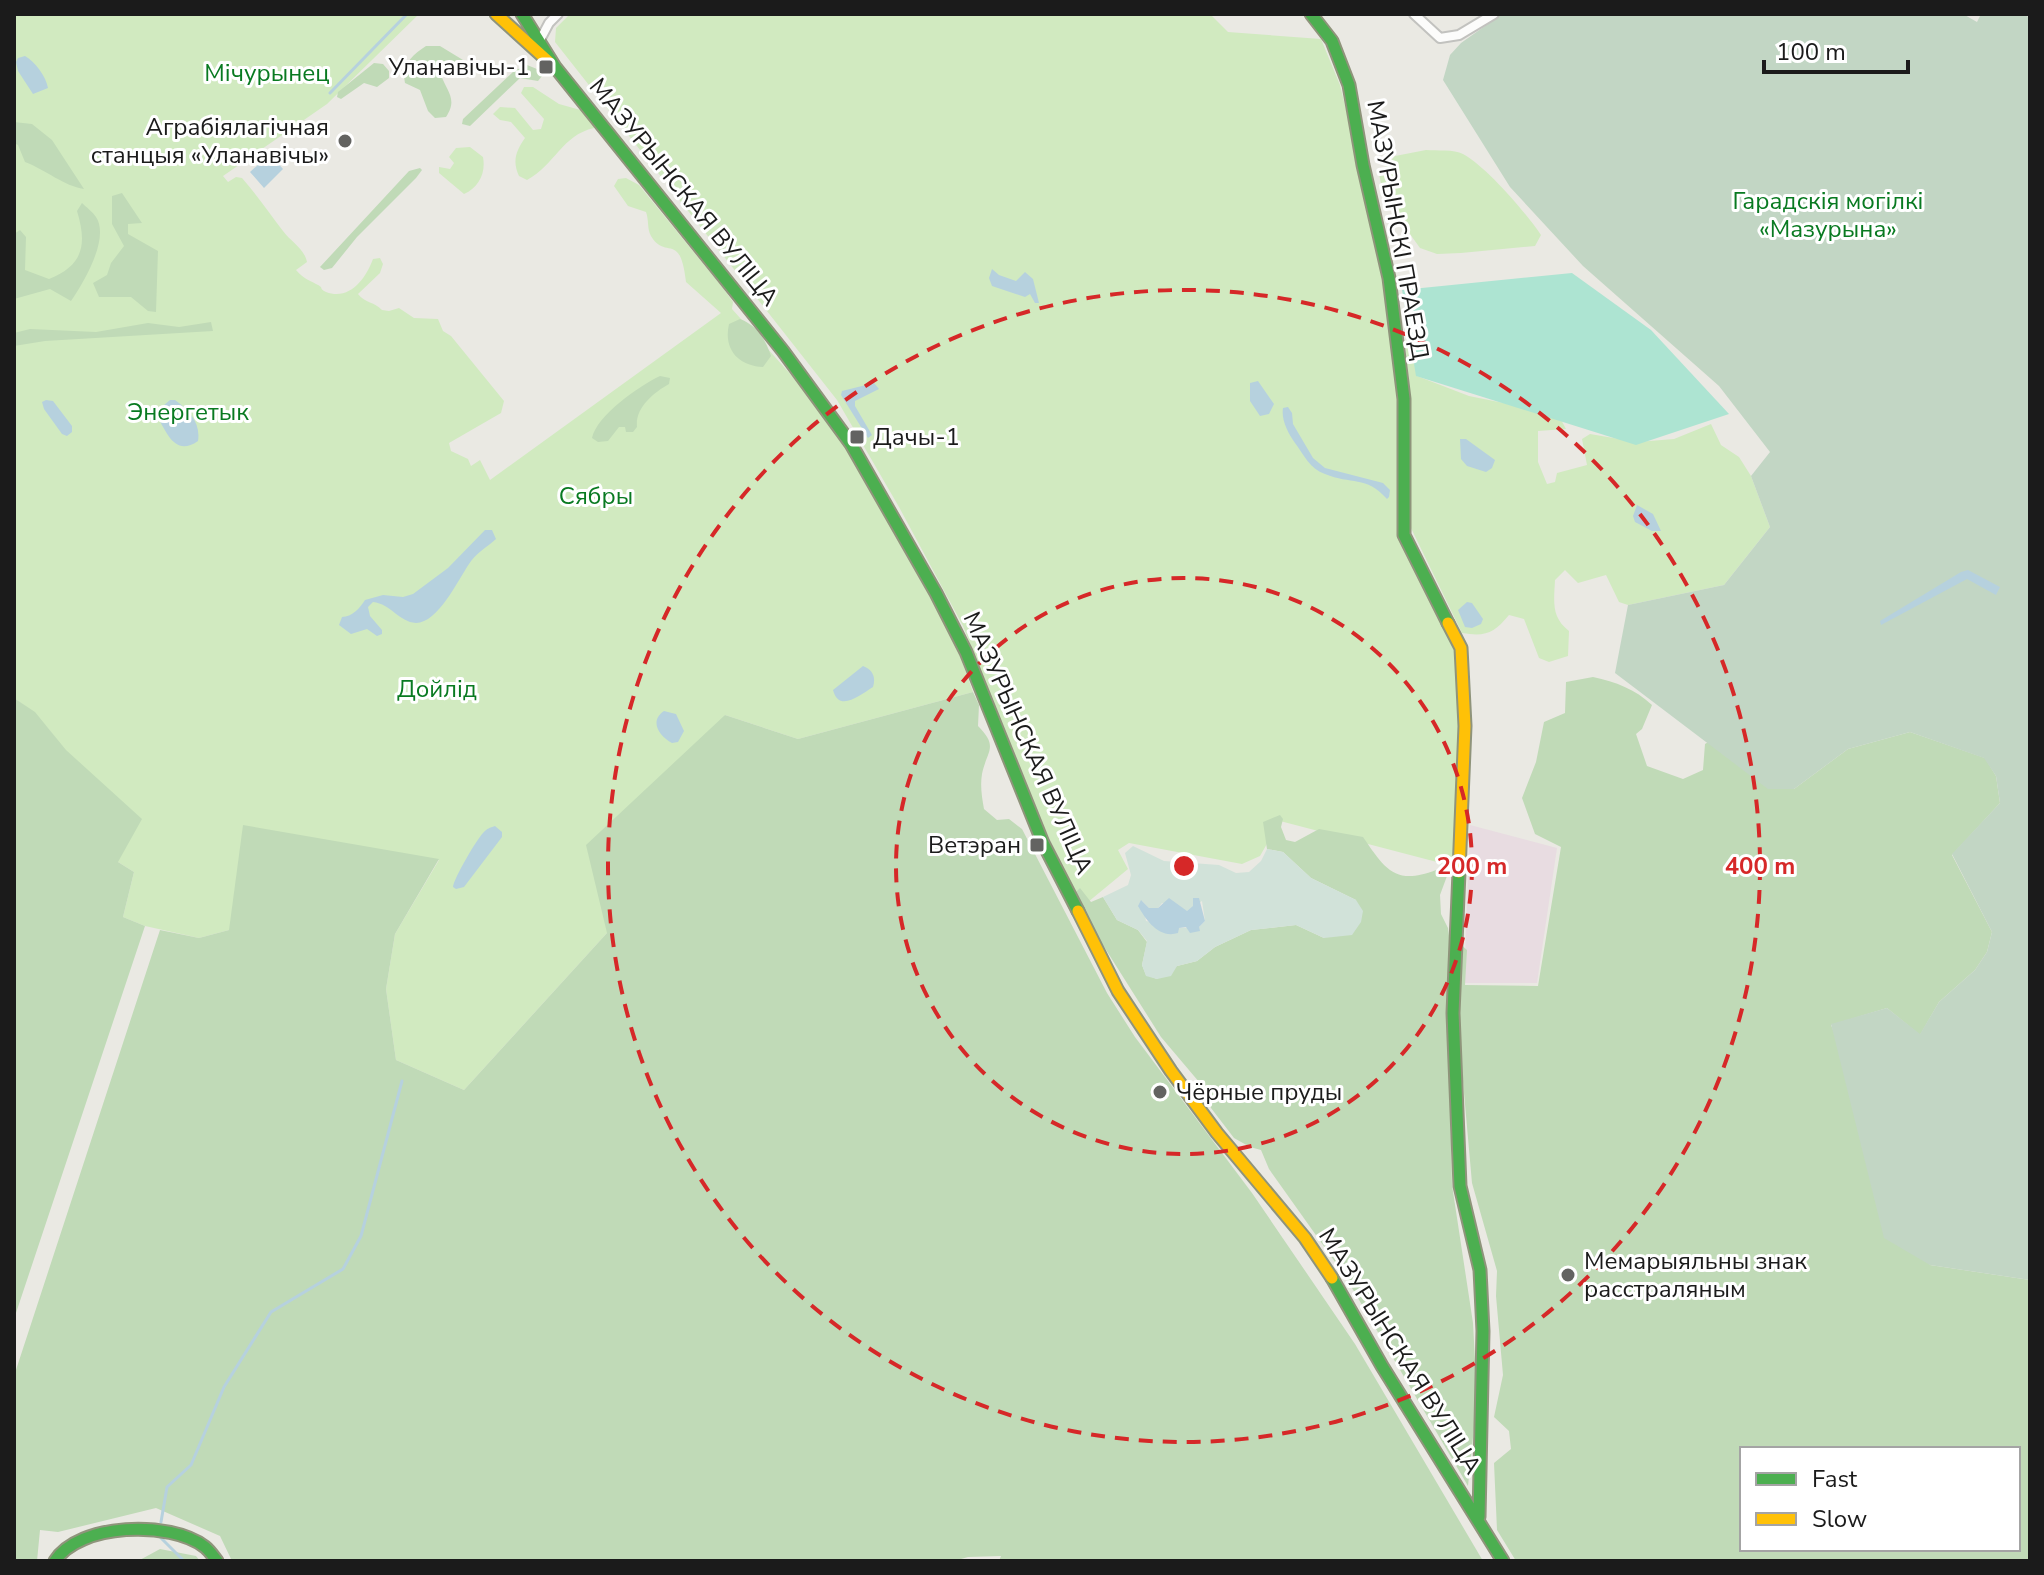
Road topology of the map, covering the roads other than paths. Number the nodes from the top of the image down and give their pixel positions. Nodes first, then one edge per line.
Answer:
1 (496, 14) edge
2 (522, 14) edge
3 (558, 14) edge
4 (1311, 14) edge
5 (1414, 14) edge
6 (1494, 14) edge
7 (535, 42) junction
8 (1479, 1519) junction
9 (55, 1561) edge
10 (217, 1561) edge
11 (1503, 1561) edge

1 - 7 street
2 - 7 street
3 - 7 street
4 - 8 street, МАЗУРЫНСКІ ПРАЕЗД
5 - 6 street
7 - 8 street, МАЗУРЫНСКАЯ ВУЛІЦА
8 - 11 street, МАЗУРЫНСКАЯ ВУЛІЦА
9 - 10 street

